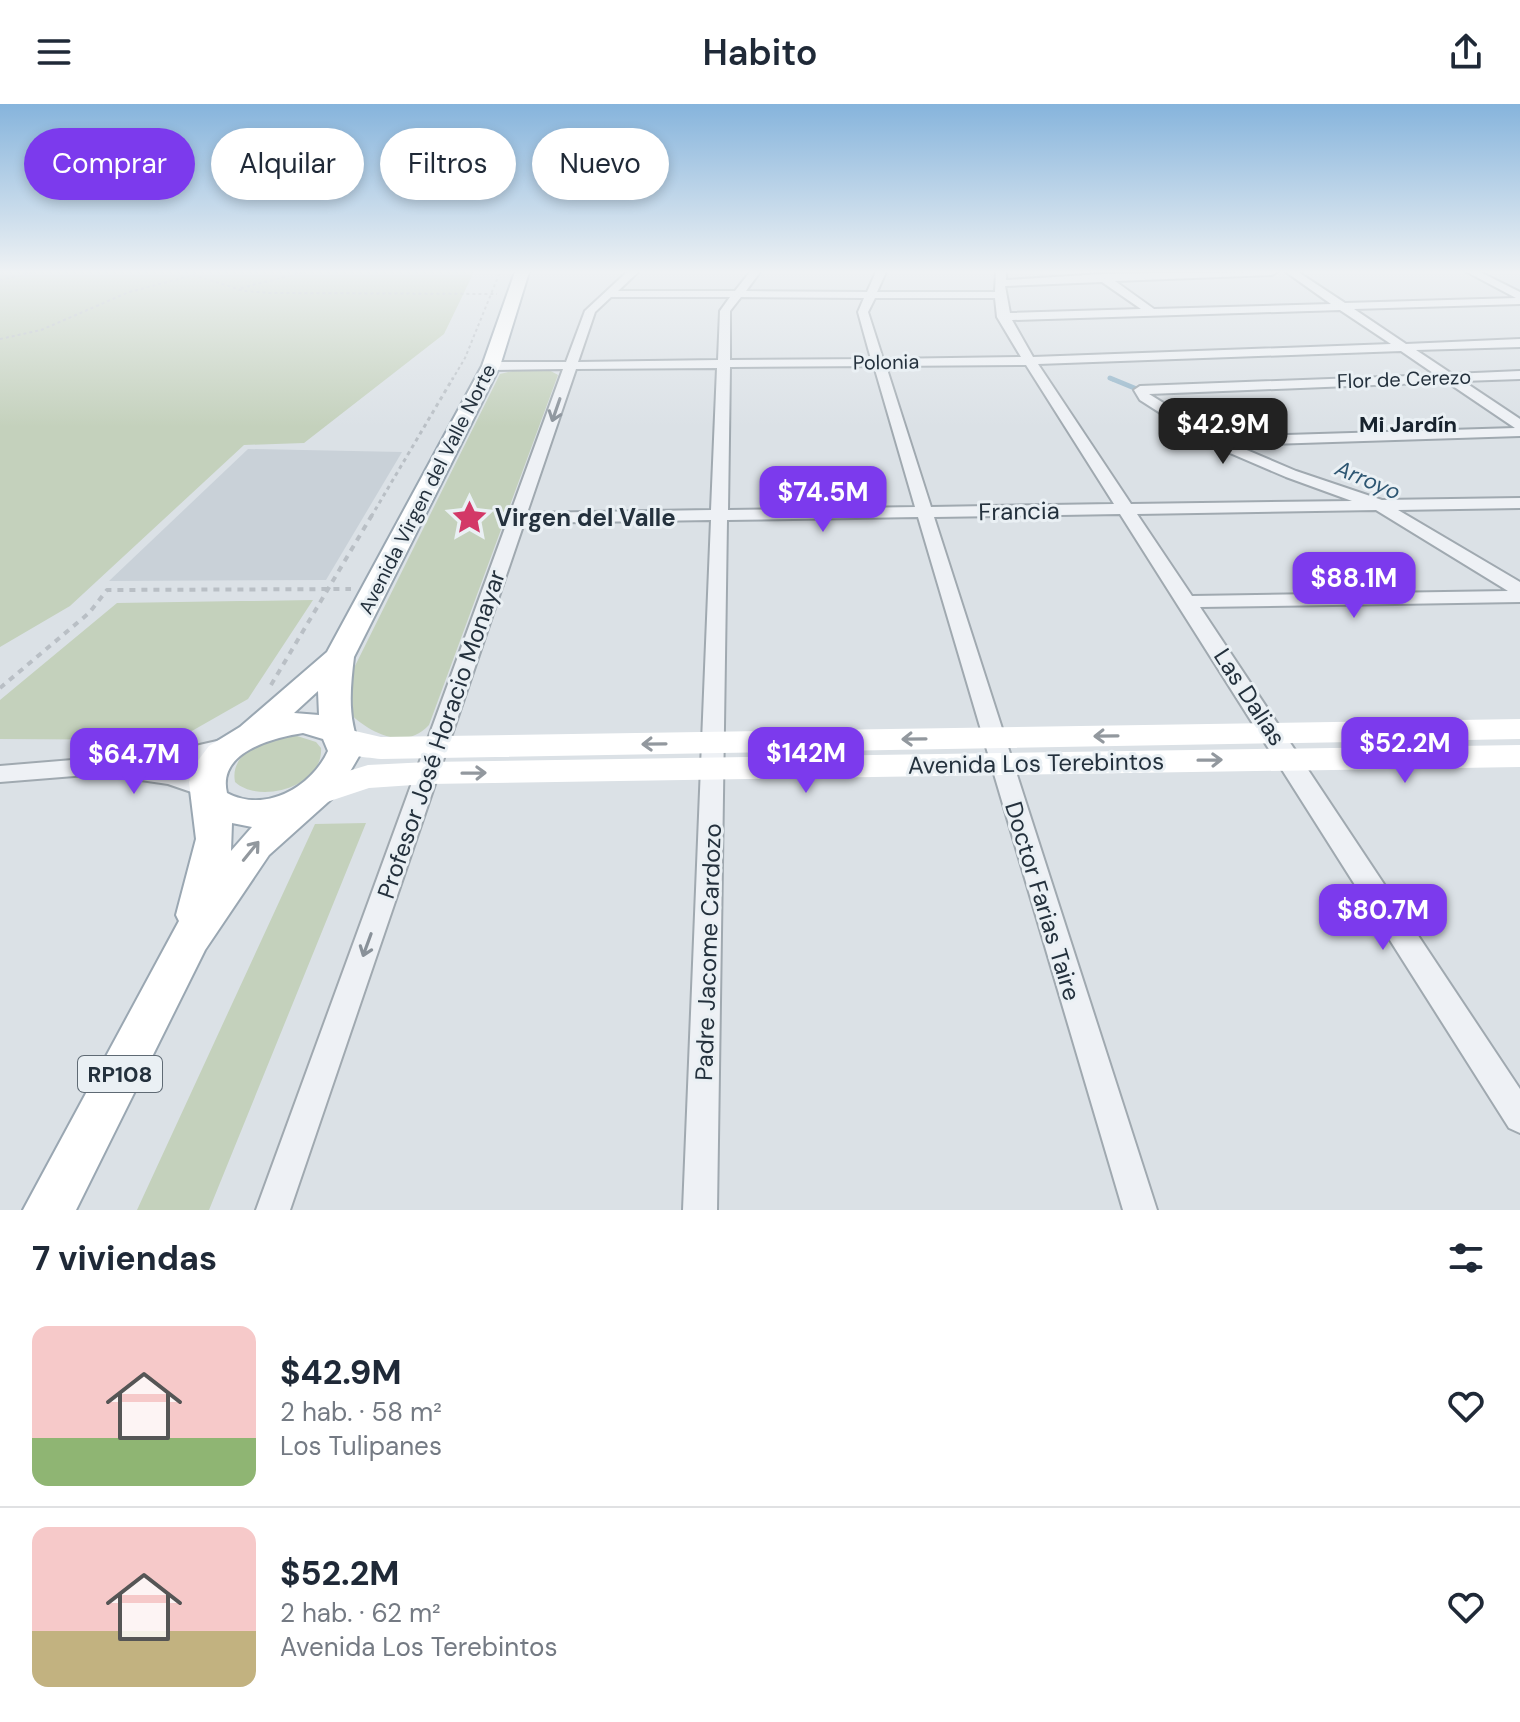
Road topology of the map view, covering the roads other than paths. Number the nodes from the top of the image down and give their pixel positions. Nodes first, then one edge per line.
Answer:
1 (506, 324) edge
2 (586, 324) edge
3 (725, 324) edge
4 (866, 324) edge
5 (1007, 324) edge
6 (1367, 324) edge
7 (1520, 343) edge
8 (1403, 347) junction
9 (1031, 361) junction
10 (878, 362) junction
11 (724, 364) junction
12 (572, 365) junction
13 (491, 366) junction
14 (1520, 375) edge
15 (1450, 377) junction
16 (1520, 425) edge
17 (1520, 432) edge
18 (1214, 441) junction
19 (1520, 503) edge
20 (1377, 504) junction
21 (1127, 510) junction
22 (924, 513) junction
23 (719, 515) junction
24 (517, 518) junction
25 (1520, 590) edge
26 (1520, 596) edge
27 (1187, 602) junction
28 (339, 657) junction
29 (1520, 729) edge
30 (339, 736) junction
31 (235, 743) junction
32 (1282, 746) junction
33 (996, 751) junction
34 (714, 756) junction
35 (1520, 756) edge
36 (432, 760) junction
37 (71, 768) junction
38 (0, 774) edge
39 (208, 795) junction
40 (310, 797) junction
41 (190, 938) junction
42 (1520, 1117) edge
43 (49, 1210) edge
44 (273, 1210) edge
45 (700, 1210) edge
46 (1140, 1210) edge

1 - 13 main road, Avenida Virgen del Valle Norte / RP108
2 - 12 street, Profesor José Horacio Monayar
3 - 11 street, Padre Jacome Cardozo
4 - 10 street, Doctor Farias Taire
5 - 9 street, Las Dalias
6 - 8 street
7 - 8 street, Polonia
8 - 9 street, Polonia
8 - 15 street
9 - 10 street, Polonia
9 - 21 street, Las Dalias
10 - 11 street, Polonia
10 - 22 street, Doctor Farias Taire
11 - 12 street, Polonia
11 - 23 street, Padre Jacome Cardozo
12 - 13 street, Polonia
12 -> 24 street, Profesor José Horacio Monayar
13 - 28 main road, Avenida Virgen del Valle Norte / RP108
14 - 15 street, Flor de Cerezo
15 - 16 street
15 - 18 street, Flor de Cerezo
17 - 18 street
18 - 20 street
19 - 20 street, Francia
20 - 21 street, Francia
20 - 25 street
21 - 22 street, Francia
21 - 27 street, Las Dalias
22 - 23 street, Francia
22 - 33 street, Doctor Farias Taire
23 - 24 street, Francia
23 - 34 street, Padre Jacome Cardozo
24 - 36 street, Profesor José Horacio Monayar
26 - 27 street
27 - 32 street, Las Dalias
28 - 30 main road, Avenida Virgen del Valle Norte / RP108
28 - 31 main road, Avenida Virgen del Valle Norte / RP108
29 - 32 main road, Avenida Los Terebintos
30 - 31 main road
30 - 36 main road, Avenida Los Terebintos
30 - 40 main road, RP108
31 - 37 street
31 - 39 main road, RP108
32 - 33 main road, Avenida Los Terebintos
32 - 35 main road, Avenida Los Terebintos
32 - 42 street, Las Dalias
33 - 34 main road, Avenida Los Terebintos
33 - 46 street, Doctor Farias Taire
34 - 36 main road, Avenida Los Terebintos
34 - 45 street, Padre Jacome Cardozo
36 - 40 main road, Avenida Los Terebintos
36 -> 44 street, Profesor José Horacio Monayar
37 - 38 street
37 - 39 street
39 - 40 main road
39 - 41 main road, RP108
41 -> 40 main road, RP108
41 - 43 main road, RP108

